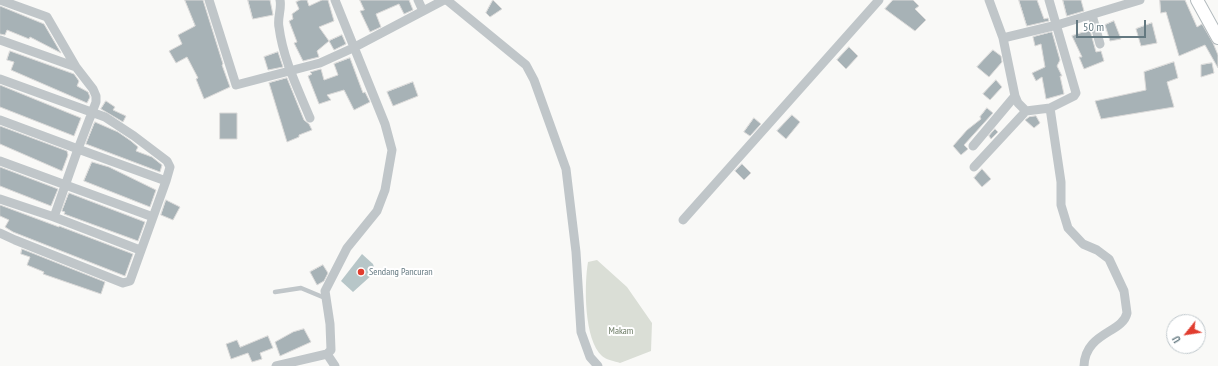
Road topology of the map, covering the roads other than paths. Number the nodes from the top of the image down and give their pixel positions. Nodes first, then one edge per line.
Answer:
1 (0, 0) edge
2 (209, 0) edge
3 (280, 0) edge
4 (335, 0) edge
5 (418, 0) edge
6 (879, 0) edge
7 (989, 0) edge
8 (1050, 0) edge
9 (1140, 0) edge
10 (1197, 0) edge
11 (423, 11) junction
12 (1092, 15) junction
13 (1057, 26) junction
14 (1003, 38) junction
15 (1218, 38) edge
16 (0, 40) edge
17 (1100, 44) dead end
18 (353, 48) junction
19 (76, 67) junction
20 (290, 69) junction
21 (0, 79) edge
22 (1015, 96) junction
23 (1050, 108) junction
24 (92, 111) junction
25 (1026, 111) junction
26 (310, 118) dead end
27 (0, 120) edge
28 (973, 146) dead end
29 (78, 149) junction
30 (0, 161) edge
31 (974, 167) dead end
32 (166, 182) junction
33 (66, 184) junction
34 (0, 199) edge
35 (54, 217) junction
36 (153, 217) junction
37 (683, 220) dead end
38 (0, 232) edge
39 (140, 250) junction
40 (275, 292) dead end
41 (326, 299) junction
42 (327, 354) junction
43 (276, 366) edge
44 (335, 366) edge
45 (598, 366) edge
46 (1084, 366) edge

1 - 19 street
2 - 20 street
3 - 20 street
4 - 18 street
5 - 11 street
6 - 37 street
7 - 14 street
8 - 13 street
9 - 12 street
10 - 15 street
11 - 18 street
11 - 45 street
12 - 13 street
12 - 17 street
13 - 14 street
13 - 23 street
14 - 22 street
16 - 19 street
18 - 20 street
18 - 41 street
19 - 24 street
20 - 26 street
21 - 24 street
22 - 25 street
22 - 28 street
23 - 25 street
23 - 46 street
24 - 29 street
24 - 32 street
25 - 31 street
27 - 29 street
29 - 32 street
29 - 33 street
30 - 33 street
32 - 36 street
33 - 35 street
33 - 36 street
34 - 35 street
35 - 39 street
36 - 39 street
38 - 39 street
40 - 41 lane
41 - 42 street
42 - 43 street
42 - 44 street

